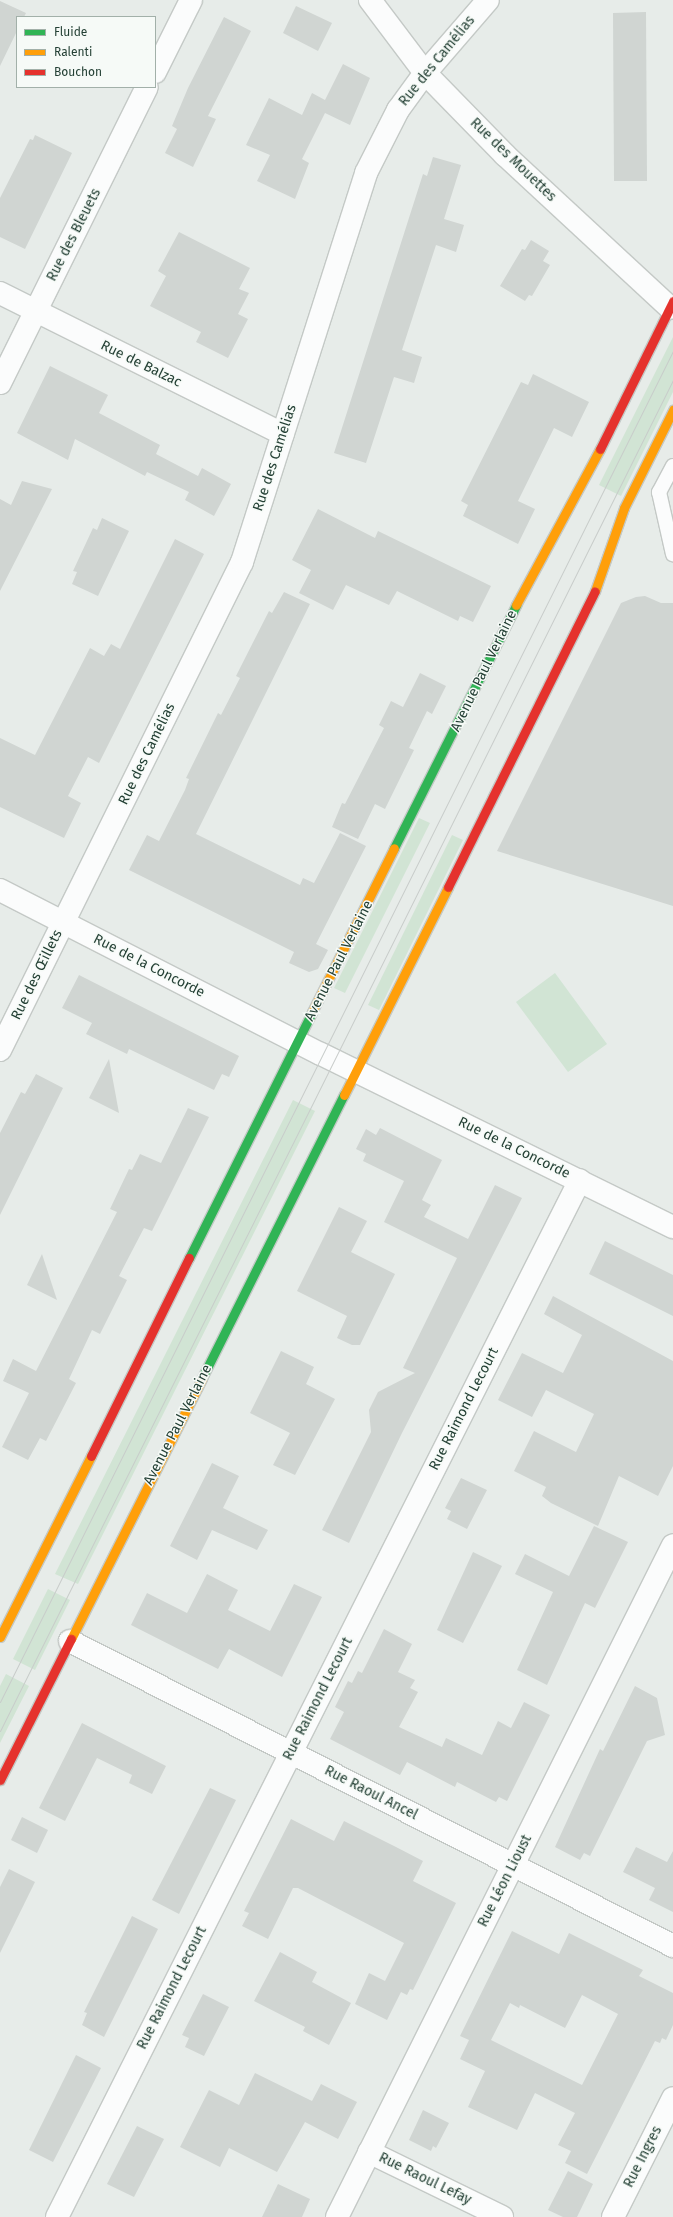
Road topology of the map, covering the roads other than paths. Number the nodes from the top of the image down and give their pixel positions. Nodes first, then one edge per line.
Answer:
1 (191, 0) edge
2 (370, 0) edge
3 (488, 0) edge
4 (156, 70) edge
5 (425, 73) junction
6 (148, 88) edge
7 (0, 293) edge
8 (671, 305) edge
9 (36, 311) junction
10 (0, 383) edge
11 (673, 410) edge
12 (283, 434) junction
13 (673, 466) edge
14 (673, 554) edge
15 (0, 890) edge
16 (64, 922) junction
17 (298, 1042) junction
18 (0, 1050) edge
19 (355, 1070) junction
20 (580, 1180) junction
21 (673, 1227) edge
22 (673, 1545) edge
23 (6, 1610) edge
24 (0, 1638) edge
25 (70, 1640) junction
26 (291, 1752) junction
27 (0, 1780) edge
28 (513, 1865) junction
29 (673, 1946) edge
30 (673, 2098) edge
31 (369, 2152) junction
32 (57, 2217) edge
33 (337, 2217) edge
34 (502, 2217) edge
35 (613, 2217) edge

1 - 4 street
2 - 5 street, Rue des Mouettes
3 - 5 street, Rue des Camélias
5 - 8 street, Rue des Mouettes
5 - 12 street, Rue des Camélias
6 - 9 street, Rue des Bleuets
7 - 9 street, Rue de Balzac
8 - 17 street, Avenue Paul Verlaine
9 - 10 street, Rue des Bleuets
9 - 12 street, Rue de Balzac
11 - 19 street, Avenue Paul Verlaine
12 - 16 street, Rue des Camélias
13 - 14 lane
15 - 16 street, Rue de la Concorde
16 - 17 street, Rue de la Concorde
16 - 18 street, Rue des Œillets
17 - 19 street
17 - 23 street, Avenue Paul Verlaine
19 - 20 street, Rue de la Concorde
19 - 25 street, Avenue Paul Verlaine
20 - 21 street, Rue de la Concorde
20 - 26 street, Rue Raimond Lecourt
22 - 28 street, Rue Léon Lioust
23 - 24 street, Avenue Paul Verlaine
25 - 26 street, Rue Raoul Ancel
25 - 27 street, Avenue Paul Verlaine
26 - 28 street, Rue Raoul Ancel
26 - 32 street, Rue Raimond Lecourt
28 - 29 street, Rue Raoul Ancel
28 - 31 street, Rue Léon Lioust
30 - 35 street, Rue Ingres
31 - 33 street, Rue Léon Lioust
31 - 34 street, Rue Raoul Lefay

